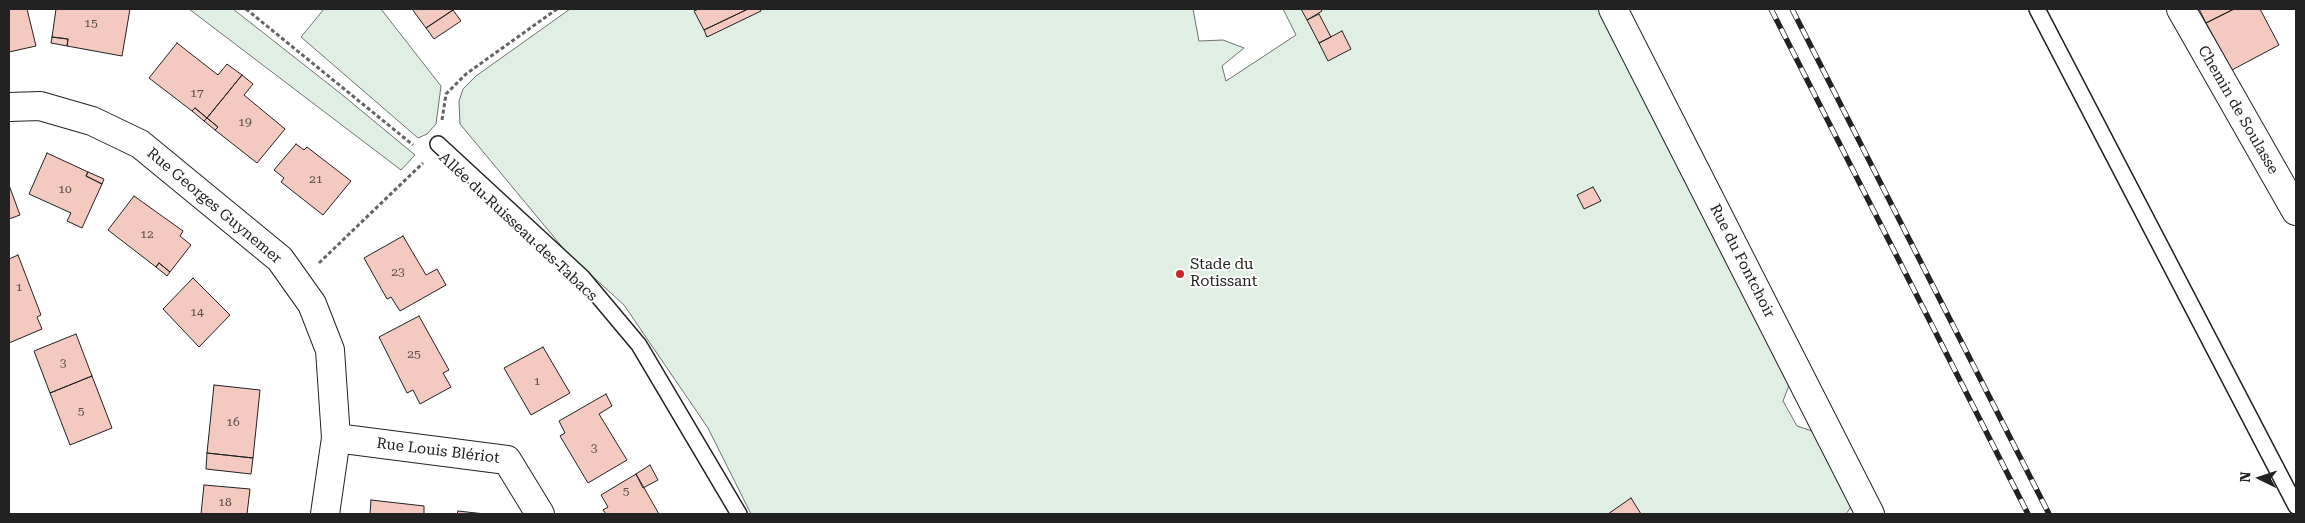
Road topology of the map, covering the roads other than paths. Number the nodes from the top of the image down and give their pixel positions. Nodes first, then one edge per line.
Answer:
1 (1613, 9) edge
2 (2036, 9) edge
3 (2180, 9) edge
4 (9, 107) edge
5 (438, 144) road end
6 (2296, 211) edge
7 (336, 438) junction
8 (2296, 506) edge
9 (325, 514) edge
10 (540, 514) edge
11 (739, 514) edge
12 (1870, 514) edge

1 - 12 street, Rue du Fontchoir
2 - 8 lane
3 - 6 street, Chemin de Soulasse
4 - 7 street, Rue Georges Guynemer
5 - 11 lane
7 - 9 street, Rue Georges Guynemer
7 - 10 street, Rue Louis Blériot

